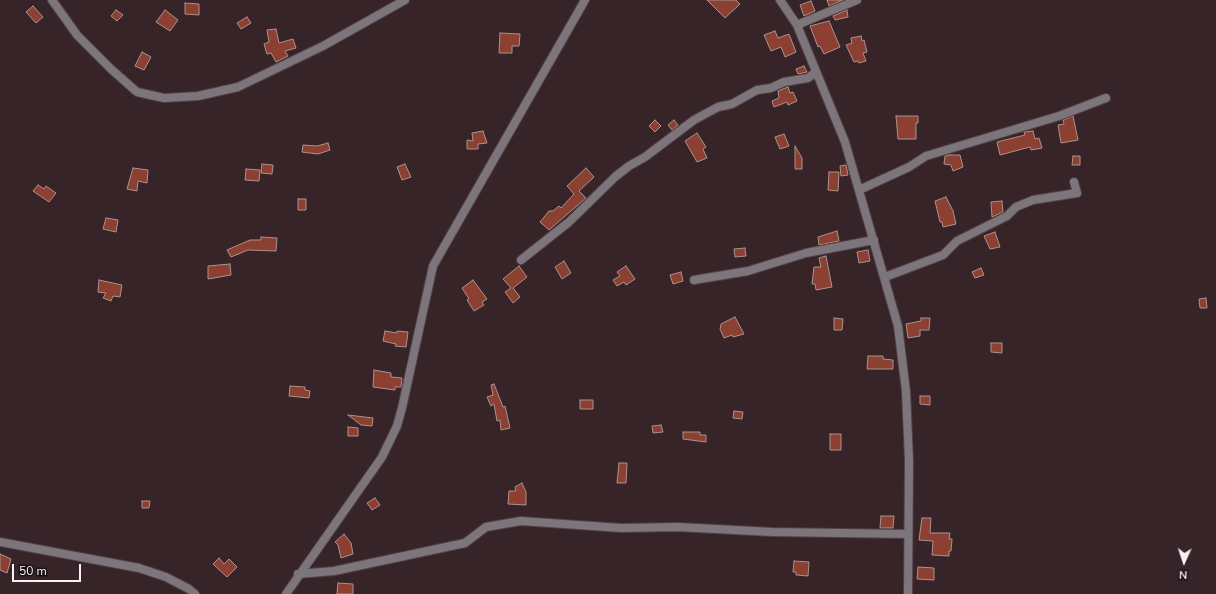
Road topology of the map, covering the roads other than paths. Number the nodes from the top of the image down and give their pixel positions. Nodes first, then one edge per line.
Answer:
1 (52, 0) edge
2 (405, 0) edge
3 (585, 0) edge
4 (780, 0) edge
5 (857, 0) edge
6 (393, 3) edge
7 (797, 25) junction
8 (816, 72) junction
9 (1106, 98) dead end
10 (1074, 182) dead end
11 (859, 190) junction
12 (874, 240) junction
13 (521, 260) dead end
14 (885, 277) junction
15 (694, 280) dead end
16 (908, 534) junction
17 (0, 542) edge
18 (298, 574) junction
19 (194, 594) edge
20 (286, 594) edge
21 (908, 594) edge

1 - 6 street
2 - 6 street
3 - 18 street
4 - 7 street
5 - 7 street
7 - 8 street
8 - 11 street
8 - 13 street
9 - 11 street
10 - 14 street
11 - 12 street
12 - 14 street
12 - 15 street
14 - 16 street
16 - 18 street
16 - 21 street
17 - 19 street
18 - 20 street

